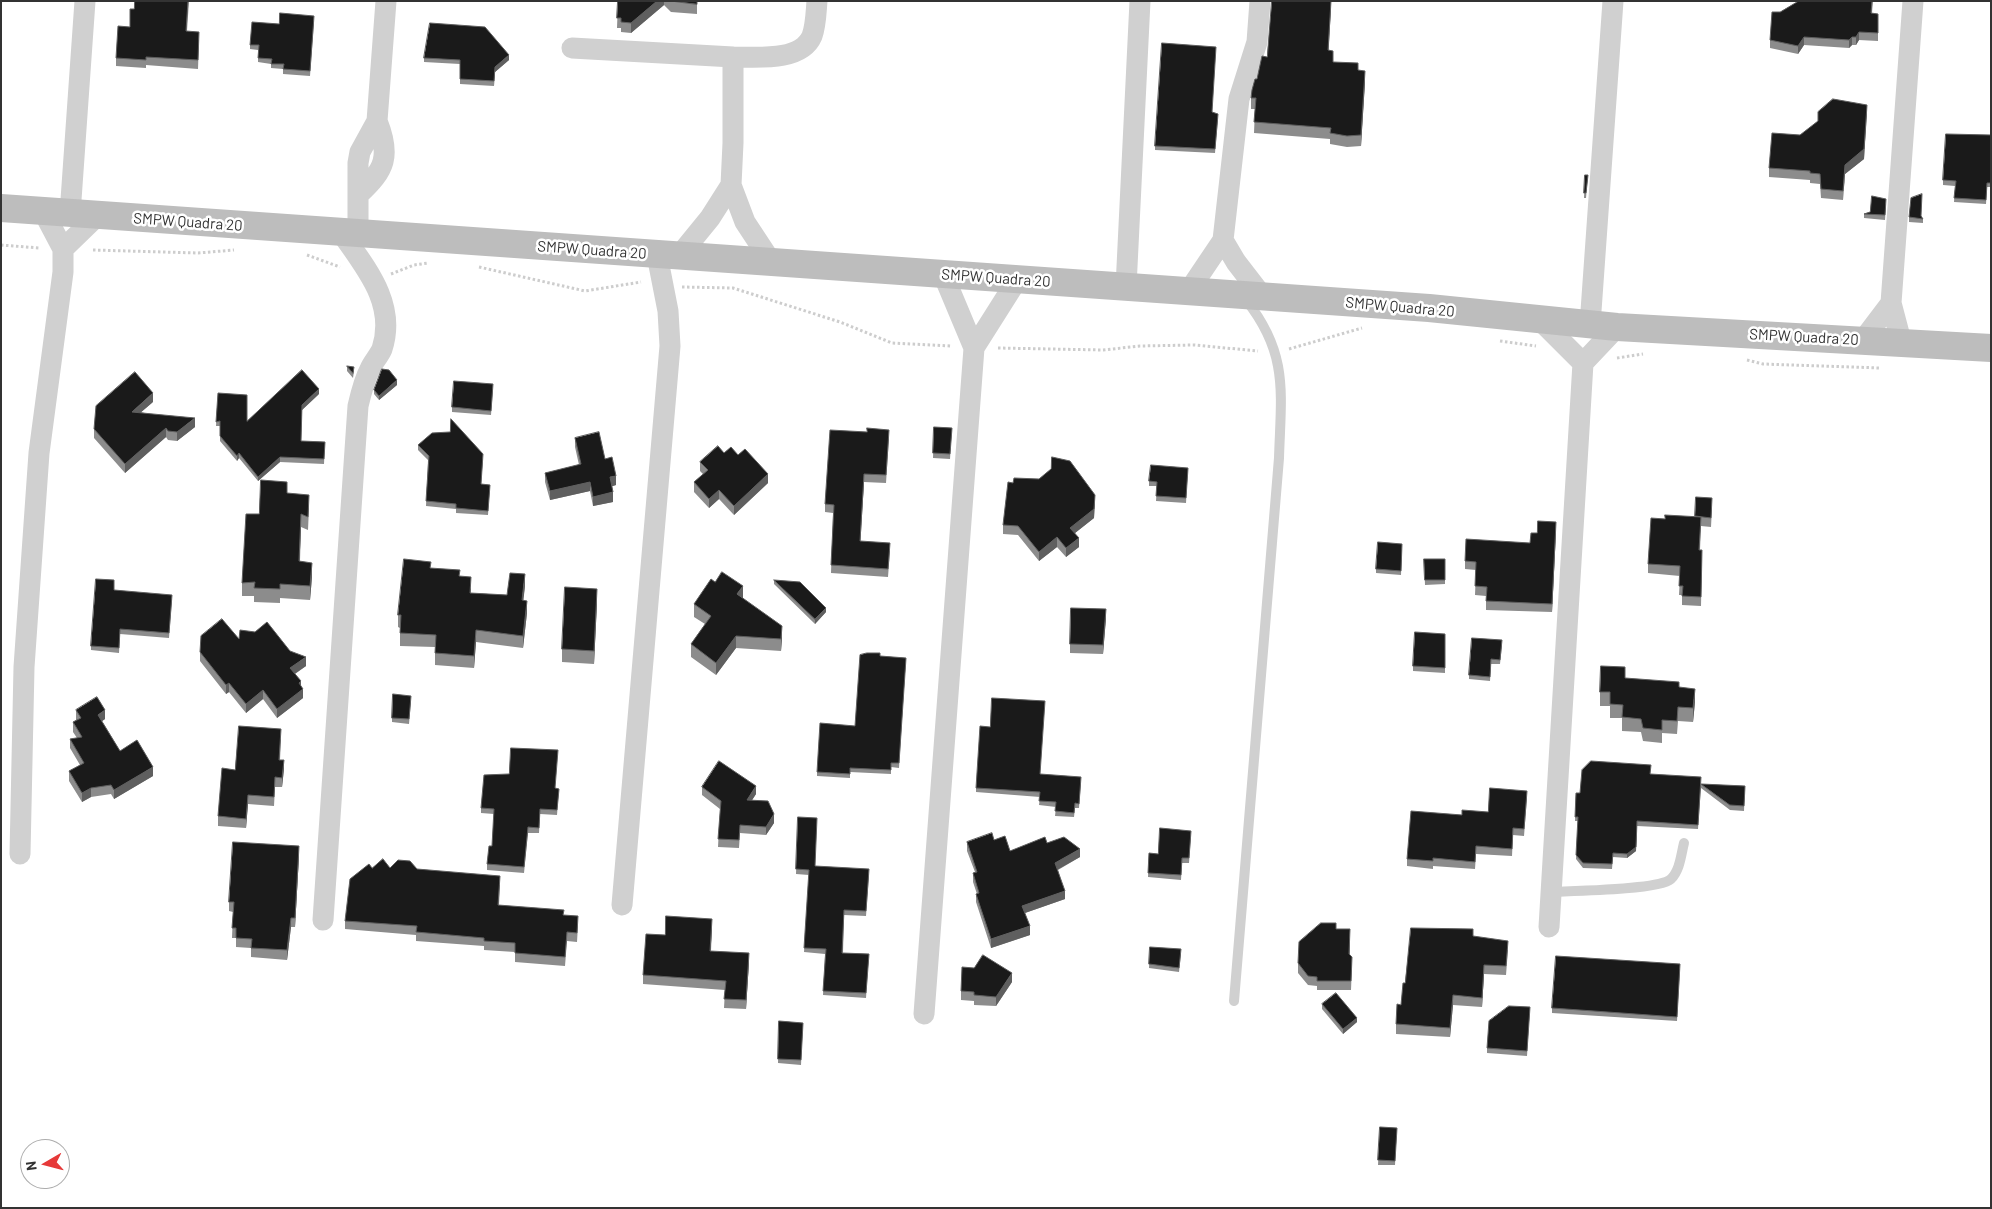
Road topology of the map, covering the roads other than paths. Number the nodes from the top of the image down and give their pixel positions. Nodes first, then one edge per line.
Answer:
1 (85, 1) edge
2 (386, 1) edge
3 (817, 1) edge
4 (1140, 1) edge
5 (1260, 1) edge
6 (1613, 1) edge
7 (1913, 1) edge
8 (572, 48) dead end
9 (733, 57) junction
10 (730, 185) junction
11 (1, 208) edge
12 (43, 211) junction
13 (83, 215) junction
14 (349, 232) junction
15 (1223, 240) junction
16 (63, 249) junction
17 (668, 256) junction
18 (772, 262) junction
19 (943, 274) junction
20 (1017, 280) junction
21 (1126, 287) junction
22 (1188, 292) junction
23 (1252, 296) junction
24 (1891, 303) junction
25 (1541, 321) junction
26 (1590, 325) junction
27 (1617, 327) junction
28 (1863, 340) junction
29 (1901, 342) junction
30 (974, 348) junction
31 (1991, 348) edge
32 (1583, 363) junction
33 (1684, 843) dead end
34 (20, 854) dead end
35 (1551, 892) junction
36 (622, 905) dead end
37 (323, 920) dead end
38 (1549, 926) dead end
39 (1234, 1001) dead end
40 (924, 1014) dead end

1 - 13 street
2 - 14 street
3 - 9 street
4 - 21 street
5 - 15 street
6 - 26 street
7 - 24 street
8 - 9 street
9 - 10 street
10 - 17 street
10 - 18 street
11 - 12 street, SMPW Quadra 20
12 - 13 street, SMPW Quadra 20
12 - 16 street
13 - 14 street, SMPW Quadra 20
13 - 16 street
14 - 17 street, SMPW Quadra 20
14 - 37 street
15 - 22 street
15 - 23 street
16 - 34 street
17 - 18 street, SMPW Quadra 20
17 - 36 street
18 - 19 street, SMPW Quadra 20
19 - 20 street, SMPW Quadra 20
19 - 30 street
20 - 21 street, SMPW Quadra 20
20 - 30 street
21 - 22 street, SMPW Quadra 20
22 - 23 street, SMPW Quadra 20
23 - 25 street, SMPW Quadra 20
23 - 39 lane
24 - 28 street
24 - 29 street
25 - 26 street, SMPW Quadra 20
25 - 32 street
26 - 27 street, SMPW Quadra 20
27 - 28 street, SMPW Quadra 20
27 - 32 street
28 - 29 street, SMPW Quadra 20
29 - 31 street, SMPW Quadra 20
30 - 40 street
32 - 35 street
33 - 35 lane
35 - 38 street

